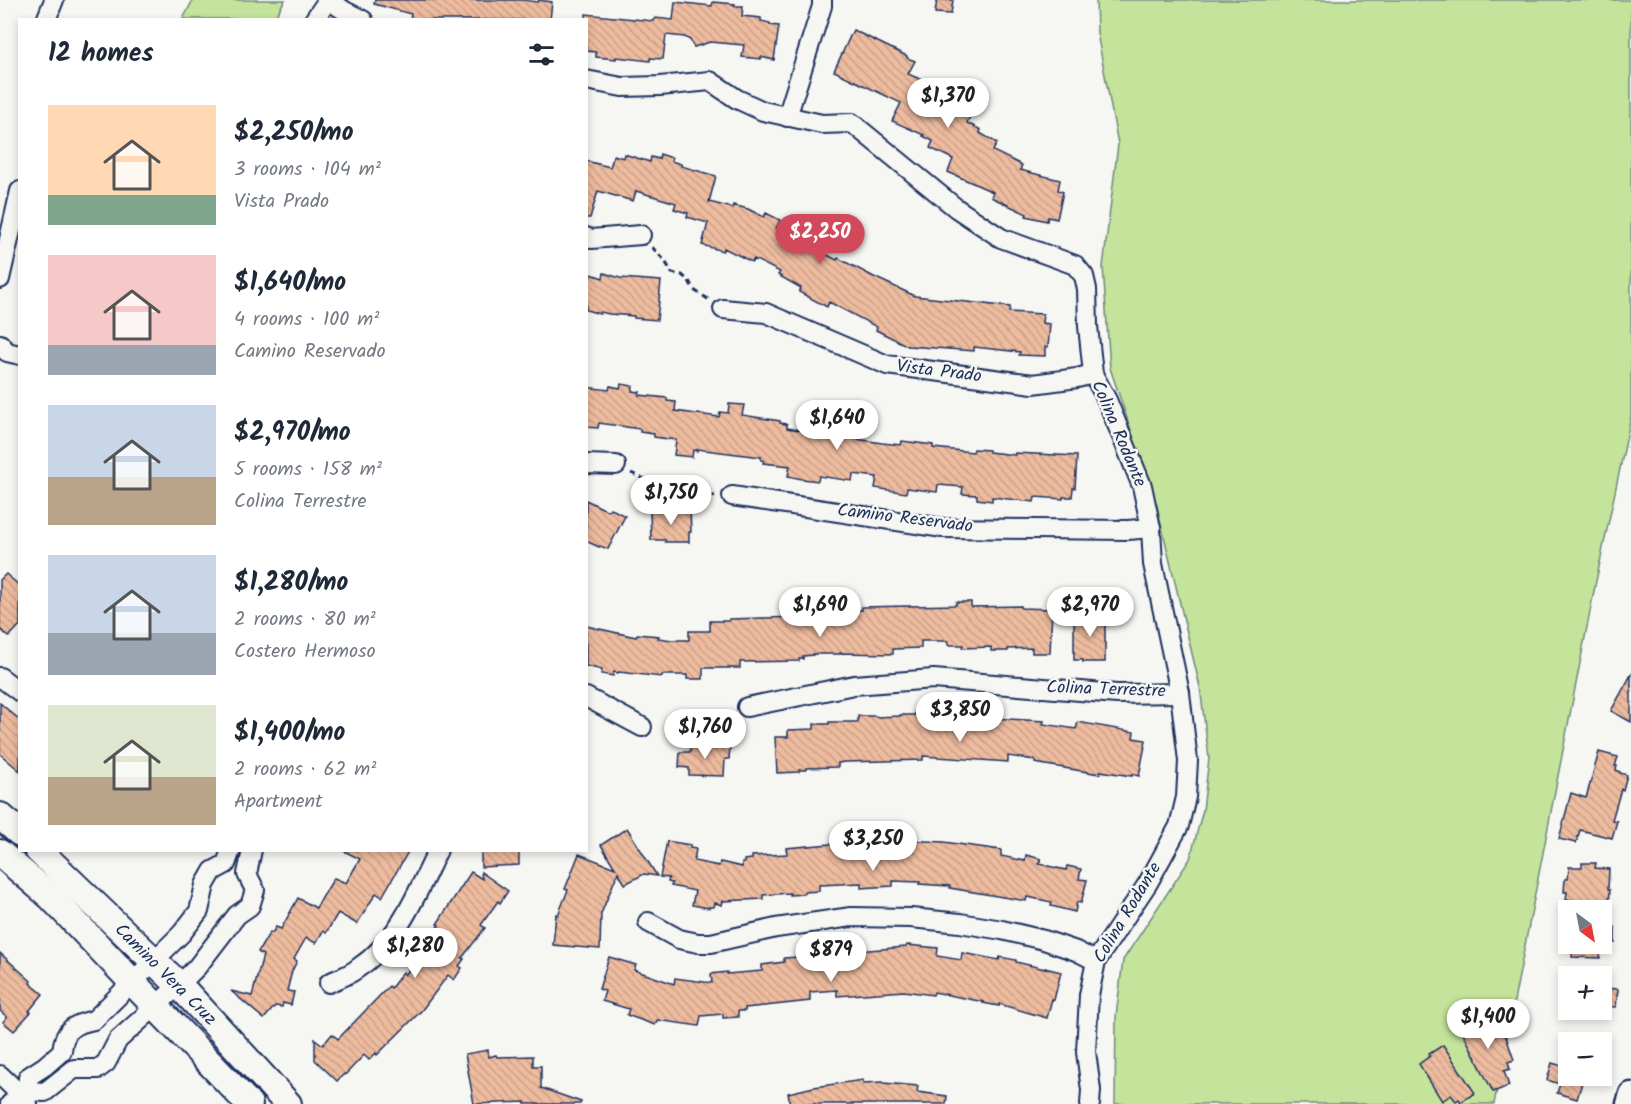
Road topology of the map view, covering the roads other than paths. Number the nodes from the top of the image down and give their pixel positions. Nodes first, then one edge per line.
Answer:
1 (54, 0) edge
2 (328, 0) edge
3 (822, 0) edge
4 (47, 18) edge
5 (315, 18) edge
6 (359, 18) edge
7 (588, 80) edge
8 (787, 117) junction
9 (18, 200) edge
10 (640, 235) road end
11 (588, 237) edge
12 (0, 279) edge
13 (723, 309) road end
14 (0, 345) edge
15 (18, 355) edge
16 (1093, 374) junction
17 (588, 464) edge
18 (616, 465) road end
19 (732, 496) road end
20 (1151, 528) junction
21 (0, 677) edge
22 (18, 690) edge
23 (1180, 693) junction
24 (588, 698) edge
25 (747, 707) dead end
26 (642, 726) dead end
27 (0, 816) edge
28 (18, 831) edge
29 (40, 852) edge
30 (252, 852) edge
31 (437, 852) edge
32 (0, 853) edge
33 (229, 857) edge
34 (247, 874) junction
35 (648, 922) dead end
36 (1096, 961) junction
37 (154, 962) junction
38 (132, 983) junction
39 (329, 983) dead end
40 (179, 985) junction
41 (155, 1006) junction
42 (62, 1051) junction
43 (74, 1070) junction
44 (0, 1075) edge
45 (1631, 1094) edge
46 (22, 1099) edge
47 (249, 1104) edge
48 (288, 1104) edge
49 (1090, 1104) edge
50 (1628, 1104) edge

1 - 4 street
2 - 5 street
2 - 6 street
3 - 8 street
7 - 8 street, Colina Rodante
8 - 16 street, Colina Rodante
9 - 12 street
10 - 11 street
13 - 16 street, Vista Prado
14 - 15 street
16 - 20 street, Colina Rodante
17 - 18 street
19 - 20 street, Camino Reservado
20 - 23 street, Colina Rodante
21 - 22 street
23 - 25 street, Colina Terrestre
23 - 36 street, Colina Rodante
24 - 26 street
27 - 28 main road
29 - 37 main road, Camino Vera Cruz
30 - 34 street
31 - 39 street
32 - 38 main road, Camino Vera Cruz
33 - 34 street
33 - 37 street
34 - 40 street
35 - 36 street
36 - 49 street, Colina Rodante
37 - 38 street
37 - 40 main road, Camino Vera Cruz
38 - 41 main road, Camino Vera Cruz
38 - 42 street
40 - 41 street
40 - 48 main road, Camino Vera Cruz
41 - 43 street
41 - 47 main road, Camino Vera Cruz
42 - 43 street
42 - 46 street
43 - 46 street
44 - 46 street
45 - 50 street

